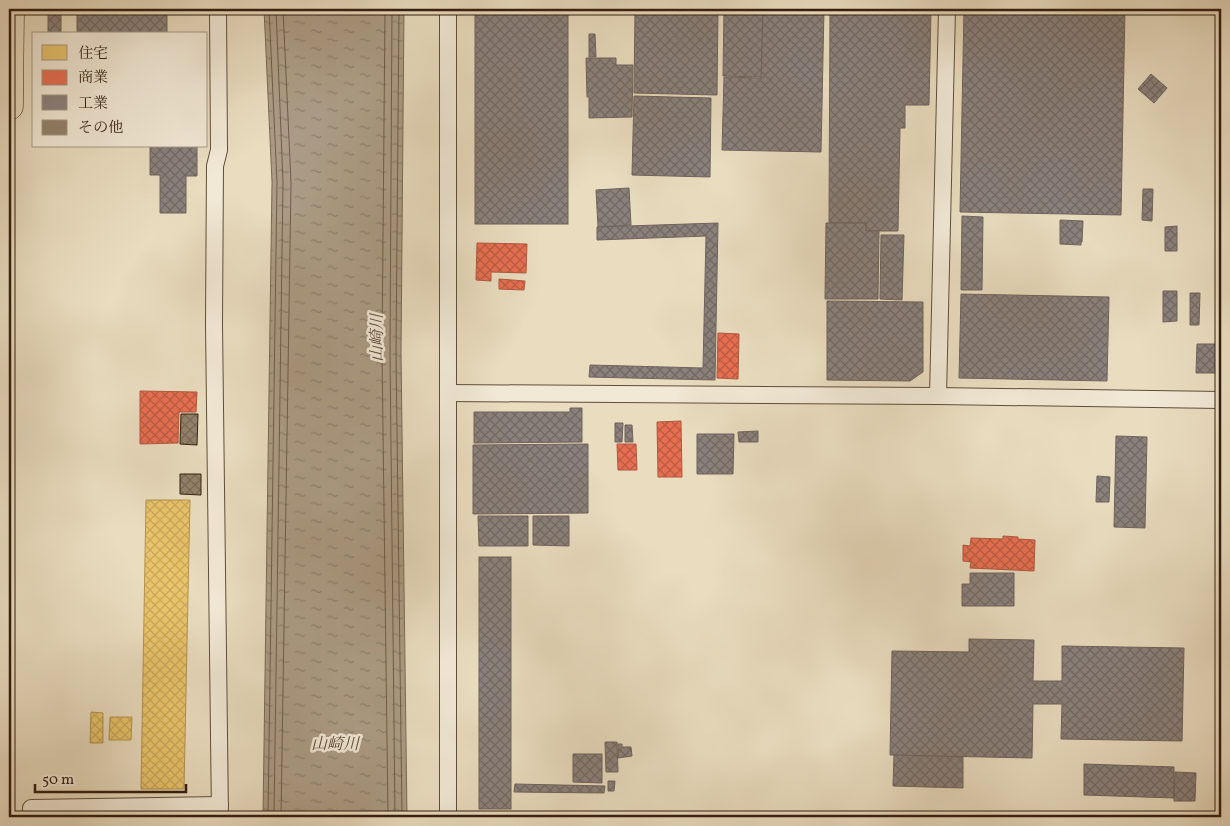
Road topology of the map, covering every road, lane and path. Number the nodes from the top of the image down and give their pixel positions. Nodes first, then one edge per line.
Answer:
1 (10, 9) edge
2 (218, 9) edge
3 (448, 9) edge
4 (947, 9) edge
5 (9, 106) edge
6 (448, 393) junction
7 (938, 396) junction
8 (1221, 400) edge
9 (220, 811) edge
10 (31, 817) edge
11 (448, 817) edge

1 - 5 highway
2 - 9 street
3 - 6 street
4 - 7 street
6 - 7 street
6 - 11 street
7 - 8 street
9 - 10 street

